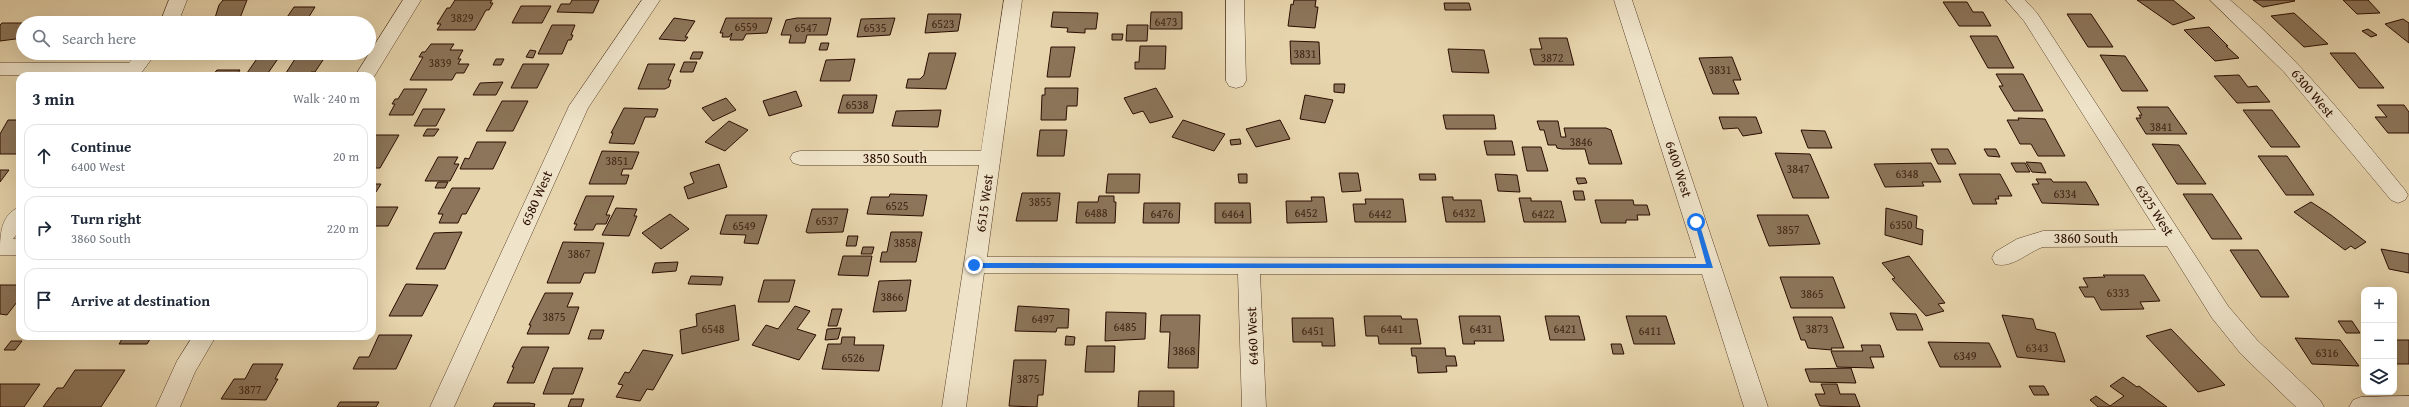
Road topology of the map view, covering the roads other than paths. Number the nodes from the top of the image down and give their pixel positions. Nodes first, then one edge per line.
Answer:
1 (178, 0) edge
2 (412, 0) edge
3 (651, 0) edge
4 (1013, 0) edge
5 (1235, 0) edge
6 (1623, 0) edge
7 (2015, 0) edge
8 (2219, 0) edge
9 (172, 16) edge
10 (376, 58) edge
11 (141, 60) edge
12 (375, 60) edge
13 (0, 69) edge
14 (132, 72) edge
15 (367, 72) edge
16 (1236, 81) dead end
17 (800, 158) dead end
18 (990, 158) junction
19 (2398, 195) dead end
20 (16, 220) edge
21 (2173, 238) junction
22 (0, 240) edge
23 (0, 247) edge
24 (16, 247) edge
25 (2003, 258) dead end
26 (974, 265) junction
27 (1249, 266) junction
28 (1710, 266) junction
29 (202, 340) edge
30 (2409, 406) edge
31 (168, 407) edge
32 (442, 407) edge
33 (954, 407) edge
34 (1254, 407) edge
35 (1756, 407) edge
36 (2312, 407) edge
37 (2360, 407) edge

1 - 9 street
2 - 10 street
3 - 32 street, 6580 West
4 - 18 street, 6515 West
5 - 16 street
6 - 28 street, 6400 West
7 - 21 street, 6325 West
8 - 19 street, 6300 West
11 - 14 street
12 - 15 street
13 - 14 street
17 - 18 street, 3850 South
18 - 26 street, 6515 West
20 - 22 street
21 - 25 street, 3860 South
21 - 36 street, 6325 West
23 - 24 street
26 - 27 street
26 - 33 street, 6515 West
27 - 28 street
27 - 34 street, 6460 West
28 - 35 street, 6400 West
29 - 31 street
30 - 37 street

